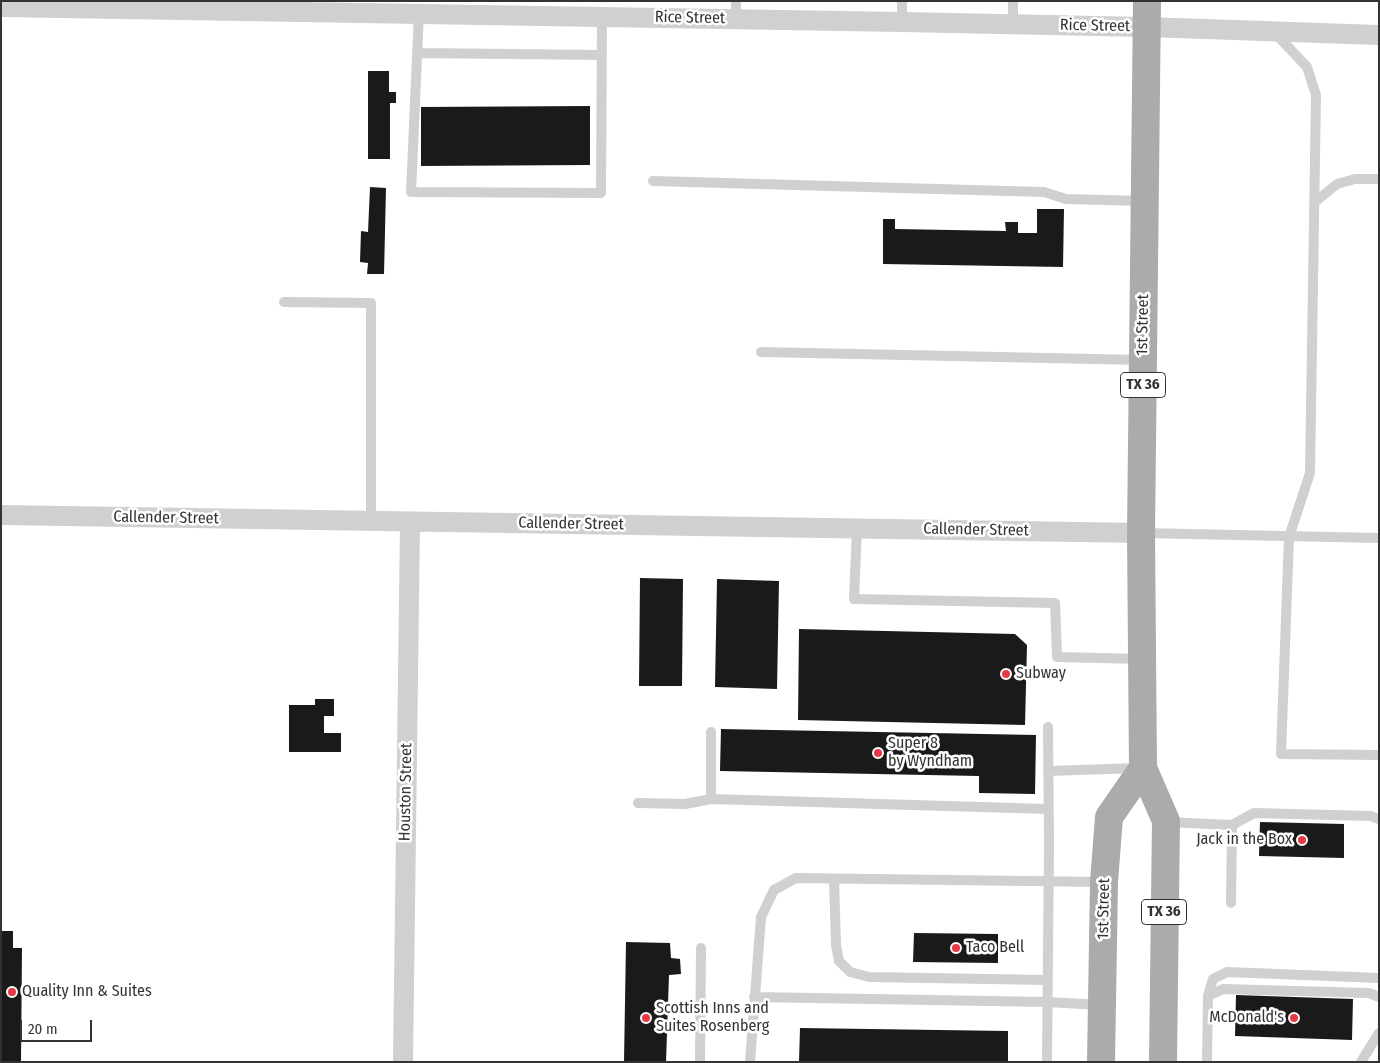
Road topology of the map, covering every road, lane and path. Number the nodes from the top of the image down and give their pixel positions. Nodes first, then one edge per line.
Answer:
1 (902, 1) edge
2 (1013, 1) edge
3 (1, 7) edge
4 (412, 9) edge
5 (736, 10) edge
6 (1147, 14) edge
7 (602, 16) junction
8 (902, 22) junction
9 (1013, 24) junction
10 (1273, 31) junction
11 (1379, 35) edge
12 (418, 53) junction
13 (602, 55) junction
14 (1379, 179) edge
15 (653, 181) dead end
16 (1144, 201) junction
17 (1315, 202) junction
18 (284, 302) dead end
19 (761, 352) dead end
20 (1143, 360) junction
21 (1, 515) edge
22 (371, 521) junction
23 (410, 522) junction
24 (857, 529) junction
25 (1141, 533) junction
26 (1289, 537) junction
27 (1379, 538) edge
28 (1142, 659) junction
29 (1048, 727) dead end
30 (711, 732) dead end
31 (1379, 756) edge
32 (1143, 768) junction
33 (1048, 771) junction
34 (712, 799) junction
35 (638, 803) dead end
36 (1048, 808) junction
37 (1379, 819) edge
38 (1166, 822) junction
39 (1232, 825) junction
40 (834, 879) junction
41 (1049, 881) junction
42 (1104, 882) junction
43 (1231, 903) dead end
44 (701, 948) dead end
45 (1379, 978) edge
46 (1048, 980) junction
47 (1208, 996) junction
48 (754, 997) junction
49 (1379, 997) edge
50 (1047, 1002) junction
51 (1101, 1005) junction
52 (1379, 1033) edge
53 (403, 1062) edge
54 (700, 1062) edge
55 (750, 1062) edge
56 (1047, 1062) edge
57 (1101, 1062) edge
58 (1164, 1062) edge
59 (1207, 1062) edge
60 (1361, 1062) edge

1 - 8 lane
2 - 9 lane
3 - 4 street, Rice Street
4 - 7 street, Rice Street
4 - 12 lane
5 - 7 street, Rice Street
5 - 8 street, Rice Street
6 - 9 street, Rice Street
6 - 10 street, Rice Street
6 - 16 main road, 1st Street / TX 36
7 - 13 lane
8 - 9 street, Rice Street
10 - 11 street, Rice Street
10 - 17 lane
12 - 13 lane
12 - 13 lane
14 - 17 lane
15 - 16 lane
16 - 20 main road, 1st Street / TX 36
17 - 26 lane
18 - 22 lane
19 - 20 lane
20 - 25 main road, 1st Street / TX 36
21 - 22 street, Callender Street
22 - 23 street, Callender Street
23 - 24 street, Callender Street
23 - 53 street, Houston Street
24 - 25 street, Callender Street
24 - 28 lane
25 - 26 lane
25 - 28 main road, 1st Street / TX 36
26 - 27 lane
26 - 31 lane
28 - 32 main road, 1st Street / TX 36
29 - 33 lane
30 - 34 lane
32 - 33 lane
32 - 38 main road, 1st Street / TX 36
32 - 42 main road, 1st Street
33 - 36 lane
34 - 35 lane
34 - 36 lane
36 - 41 lane
37 - 39 lane
38 - 39 lane
38 - 58 main road, 1st Street / TX 36
39 - 43 lane
40 - 41 lane
40 - 46 lane
40 - 48 lane
41 - 42 lane
41 - 46 lane
42 - 51 main road, 1st Street
44 - 54 lane
45 - 47 lane
46 - 50 lane
47 - 49 lane
47 - 59 lane
48 - 50 lane
48 - 55 lane
50 - 51 lane
50 - 56 lane
51 - 57 main road, 1st Street
52 - 60 lane

